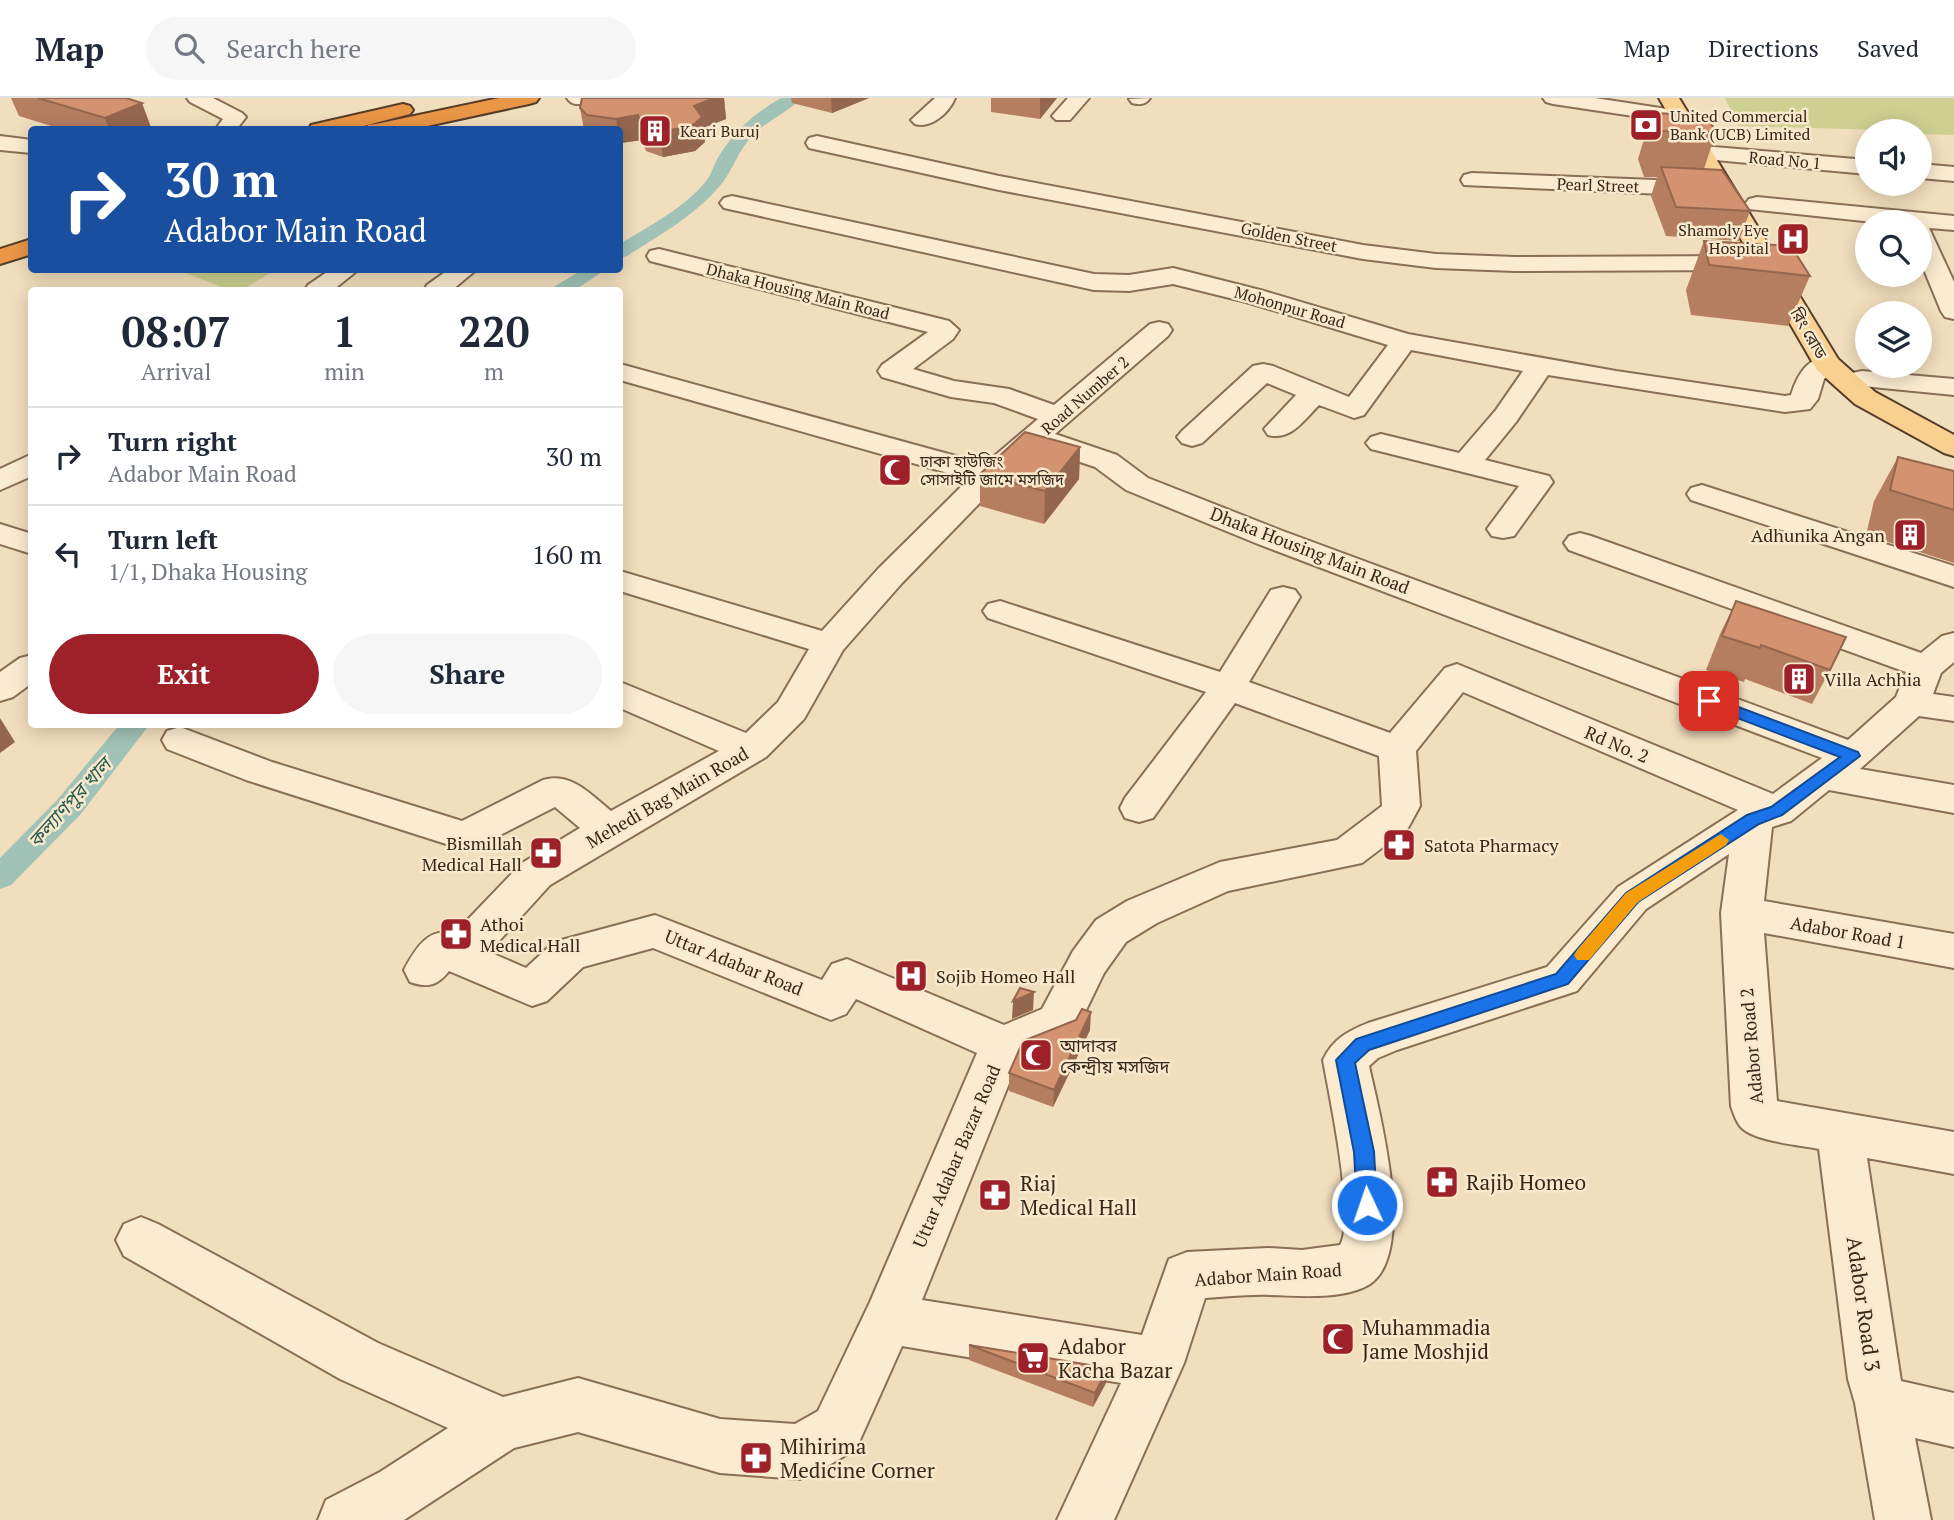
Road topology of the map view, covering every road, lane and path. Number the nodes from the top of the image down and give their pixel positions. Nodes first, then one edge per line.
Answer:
1 (197, 98) edge
2 (462, 98) edge
3 (529, 98) edge
4 (945, 98) edge
5 (1079, 98) edge
6 (1553, 98) edge
7 (1680, 104) edge
8 (1063, 116) dead end
9 (922, 120) dead end
10 (228, 126) edge
11 (337, 126) edge
12 (398, 126) edge
13 (0, 142) edge
14 (817, 143) dead end
15 (28, 146) edge
16 (1714, 154) junction
17 (1855, 166) edge
18 (1472, 180) dead end
19 (1724, 190) junction
20 (1885, 196) edge
21 (732, 203) dead end
22 (1757, 204) junction
23 (1899, 210) edge
24 (1855, 215) edge
25 (1932, 222) edge
26 (1954, 223) edge
27 (28, 224) edge
28 (0, 235) edge
29 (28, 247) edge
30 (659, 256) dead end
31 (0, 257) edge
32 (1769, 263) junction
33 (1932, 265) edge
34 (342, 273) edge
35 (460, 273) edge
36 (321, 287) edge
37 (440, 287) edge
38 (1954, 311) edge
39 (1159, 330) dead end
40 (1404, 341) junction
41 (1827, 364) junction
42 (1541, 365) junction
43 (623, 373) edge
44 (1862, 379) junction
45 (1954, 387) edge
46 (1315, 393) junction
47 (1048, 427) junction
48 (1954, 428) edge
49 (1278, 429) dead end
50 (1192, 437) dead end
51 (1381, 443) dead end
52 (1954, 447) edge
53 (1466, 464) junction
54 (28, 465) edge
55 (990, 475) junction
56 (0, 481) edge
57 (1702, 494) dead end
58 (1503, 529) dead end
59 (0, 533) edge
60 (1580, 543) dead end
61 (28, 544) edge
62 (890, 576) joint
63 (1954, 577) edge
64 (623, 582) edge
65 (1283, 597) dead end
66 (1000, 611) dead end
67 (829, 644) junction
68 (28, 669) edge
69 (1930, 672) edge
70 (1228, 687) junction
71 (0, 689) edge
72 (623, 695) edge
73 (1954, 709) edge
74 (180, 740) dead end
75 (752, 748) junction
76 (1397, 749) junction
77 (1837, 766) junction
78 (1954, 799) edge
79 (1139, 808) dead end
80 (1765, 815) junction
81 (608, 830) junction
82 (1742, 913) junction
83 (1954, 951) edge
84 (442, 963) joint
85 (1003, 1044) junction
86 (1840, 1131) junction
87 (1954, 1153) edge
88 (141, 1240) dead end
89 (888, 1320) junction
90 (1158, 1363) junction
91 (1882, 1403) junction
92 (1954, 1420) edge
93 (502, 1424) junction
94 (346, 1520) edge
95 (1085, 1520) edge
96 (1903, 1520) edge

1 - 10 street
2 - 11 highway
3 - 12 highway
4 - 9 street
5 - 8 street
6 - 7 street
7 - 16 main road, রিং রোড
13 - 15 street
14 - 32 street, Golden Street
16 - 17 street, Road No 1
16 - 19 main road, রিং রোড
16 - 22 main road, রিং রোড
18 - 19 street, Pearl Street
19 - 32 main road, রিং রোড
20 - 23 street
21 - 40 street, Mohonpur Road
22 - 24 street
22 - 44 main road, রিং রোড
25 - 26 street
27 - 28 highway
29 - 31 highway
30 - 47 street, Dhaka Housing Main Road
32 - 41 main road, রিং রোড
33 - 38 street
34 - 36 street
35 - 37 street
39 - 47 street, Road Number 2
40 - 42 street, Mohonpur Road
40 - 46 street
41 - 42 street, Mohonpur Road
41 - 52 main road, রিং রোড
42 - 53 street
43 - 55 street
44 - 45 street
44 - 48 main road
46 - 49 street
46 - 50 street
47 - 55 street, Road Number 2
47 - 77 street, Dhaka Housing Main Road
51 - 53 street
53 - 58 street
54 - 56 street
55 - 62 street, Road Number 2
57 - 63 street
59 - 61 street
60 - 69 street
62 - 67 street, Mehedi Bag Main Road
64 - 67 street
65 - 70 street
66 - 70 street
67 - 75 street, Mehedi Bag Main Road
68 - 71 street
69 - 73 street
69 - 77 street, Adabor Main Road
70 - 76 street
70 - 79 street
72 - 75 street
74 - 81 street
75 - 81 street, Mehedi Bag Main Road
76 - 80 street, Rd No. 2
76 - 85 street, Uttar Adabar Bazar Road
77 - 78 street, Dhaka Housing Main Road
77 - 80 street, Adabor Main Road
80 - 82 street, Adabor Road 2
80 - 90 street, Adabor Main Road
81 - 84 street, Mehedi Bag Main Road
82 - 83 street, Adabor Road 1
82 - 86 street, Adabor Road 2
84 - 85 street, Uttar Adabar Road
85 - 89 street, Uttar Adabar Bazar Road
86 - 87 street, Adabor Road 2
86 - 91 street, Adabor Road 3
88 - 93 street
89 - 90 street
89 - 93 street, Uttar Adabar Bazar Road
90 - 95 street, Adabor Main Road
91 - 92 street
91 - 96 street, Adabor Road 3
93 - 94 street

